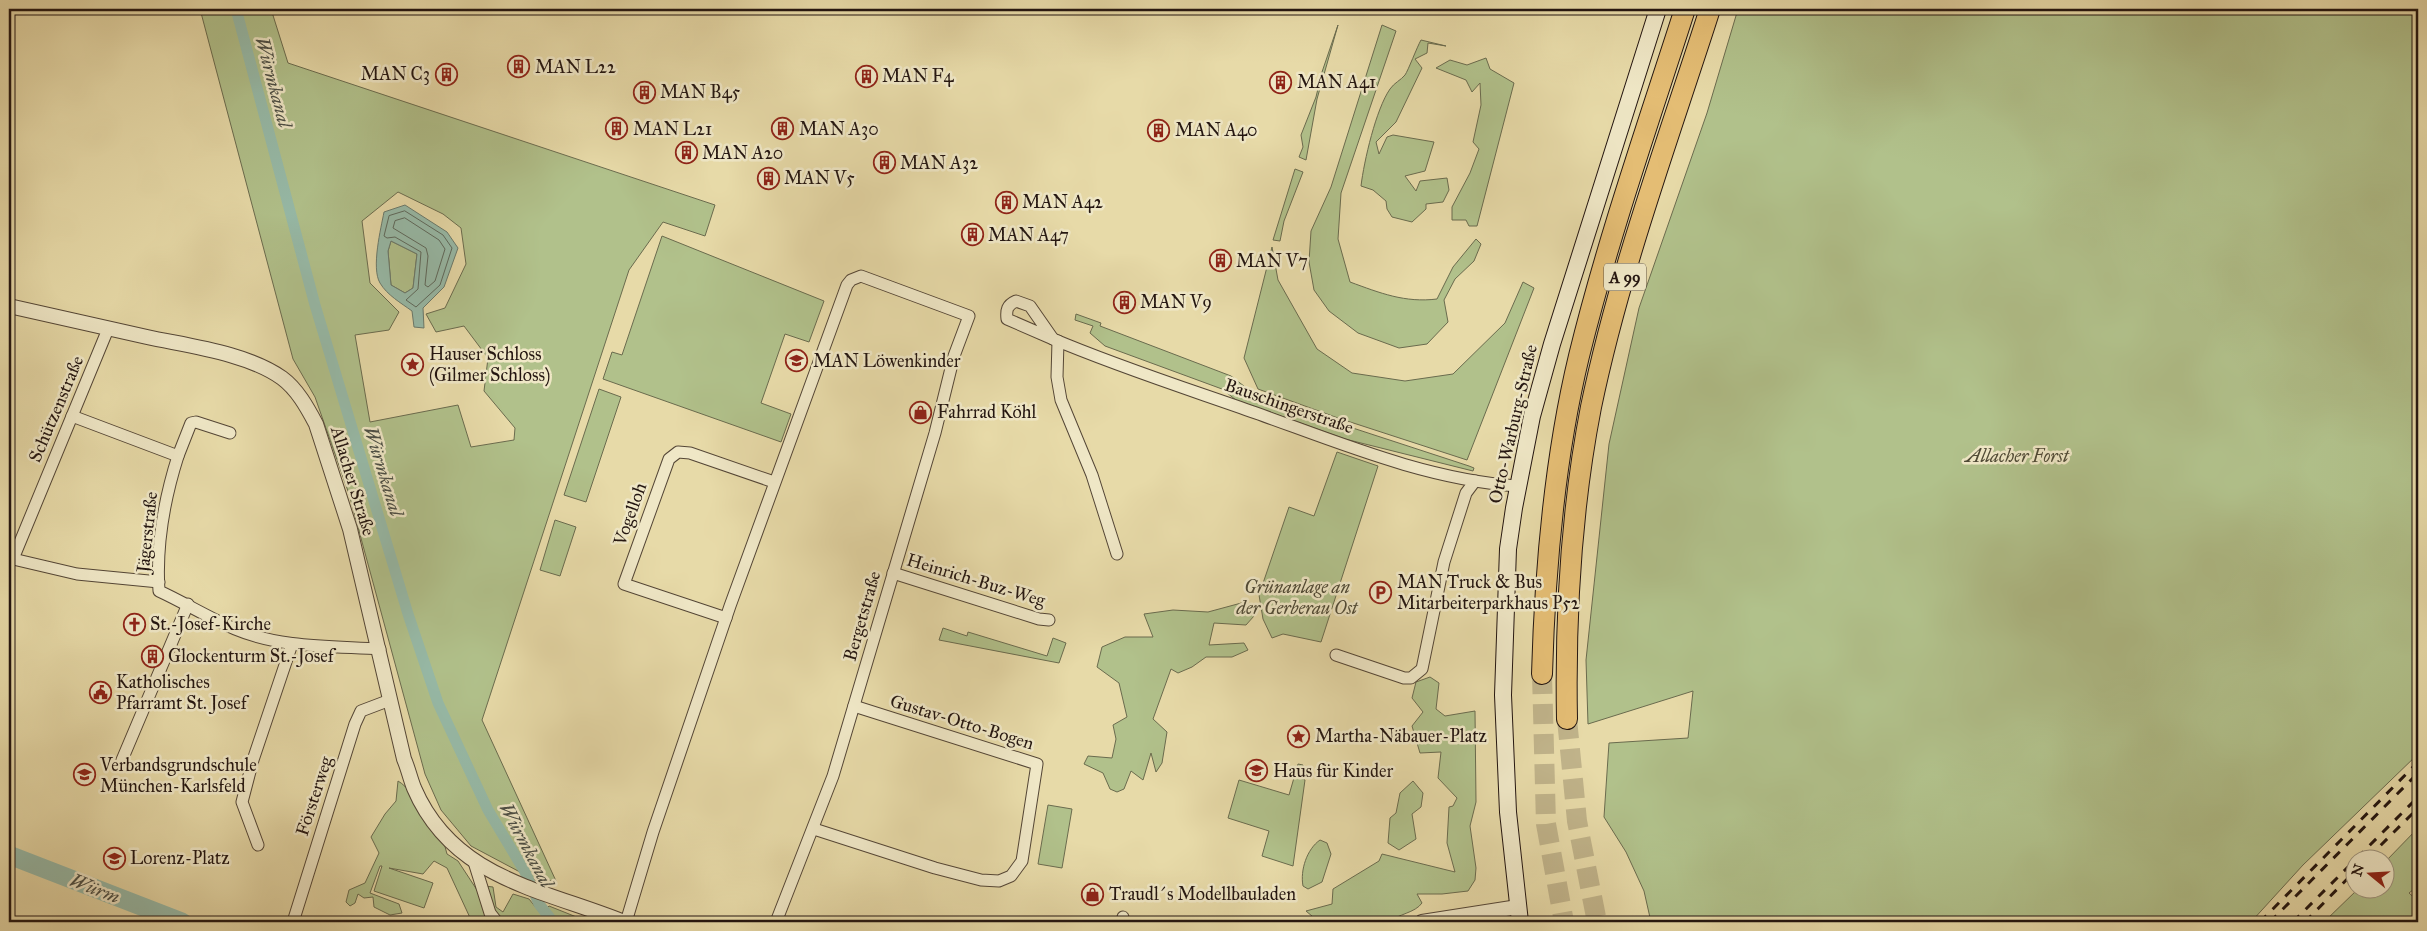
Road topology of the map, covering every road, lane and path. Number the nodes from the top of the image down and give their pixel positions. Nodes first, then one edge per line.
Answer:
1 (1658, 9) edge
2 (1685, 9) edge
3 (1710, 9) edge
4 (9, 306) edge
5 (108, 329) junction
6 (72, 416) junction
7 (230, 433) dead end
8 (178, 456) junction
9 (1475, 481) junction
10 (774, 482) junction
11 (1518, 486) junction
12 (1118, 554) dead end
13 (893, 573) junction
14 (159, 582) junction
15 (188, 604) junction
16 (726, 618) junction
17 (1050, 620) dead end
18 (292, 644) junction
19 (380, 649) junction
20 (1336, 655) dead end
21 (1542, 674) tunnel mouth
22 (390, 700) junction
23 (854, 706) junction
24 (1566, 719) tunnel mouth
25 (122, 760) dead end
26 (814, 829) junction
27 (258, 845) dead end
28 (474, 862) junction
29 (1519, 915) edge
30 (293, 922) edge
31 (497, 922) edge
32 (625, 922) edge
33 (776, 922) edge
34 (1422, 922) edge

1 - 11 main road, Otto-Warburg-Straße
2 - 21 highway, A 99
3 - 24 highway, A 99
4 - 5 street, Allacher Straße
5 - 6 street, Schützenstraße
5 - 19 street, Allacher Straße
6 - 8 street
6 - 14 street, Schützenstraße
7 - 8 street, Jägerstraße
8 - 14 street, Jägerstraße
9 - 11 street, Bauschingerstraße
9 - 12 street, Bauschingerstraße
9 - 20 street
10 - 13 street, Bergetstraße
10 - 16 street
10 - 16 street, Vogelloh
11 - 29 main road, Otto-Warburg-Straße
13 - 17 street, Heinrich-Buz-Weg
13 - 23 street, Bergetstraße
14 - 15 street, Jägerstraße
15 - 18 street, Jägerstraße
15 - 25 street
16 - 32 street
18 - 19 street, Jägerstraße
18 - 27 street
19 - 22 street, Allacher Straße
22 - 28 street, Allacher Straße
22 - 30 street, Försterweg
23 - 26 street, Bergetstraße
23 - 26 street, Gustav-Otto-Bogen
26 - 33 street, Bergetstraße
28 - 31 street
28 - 32 street, Allacher Straße
29 - 34 street

